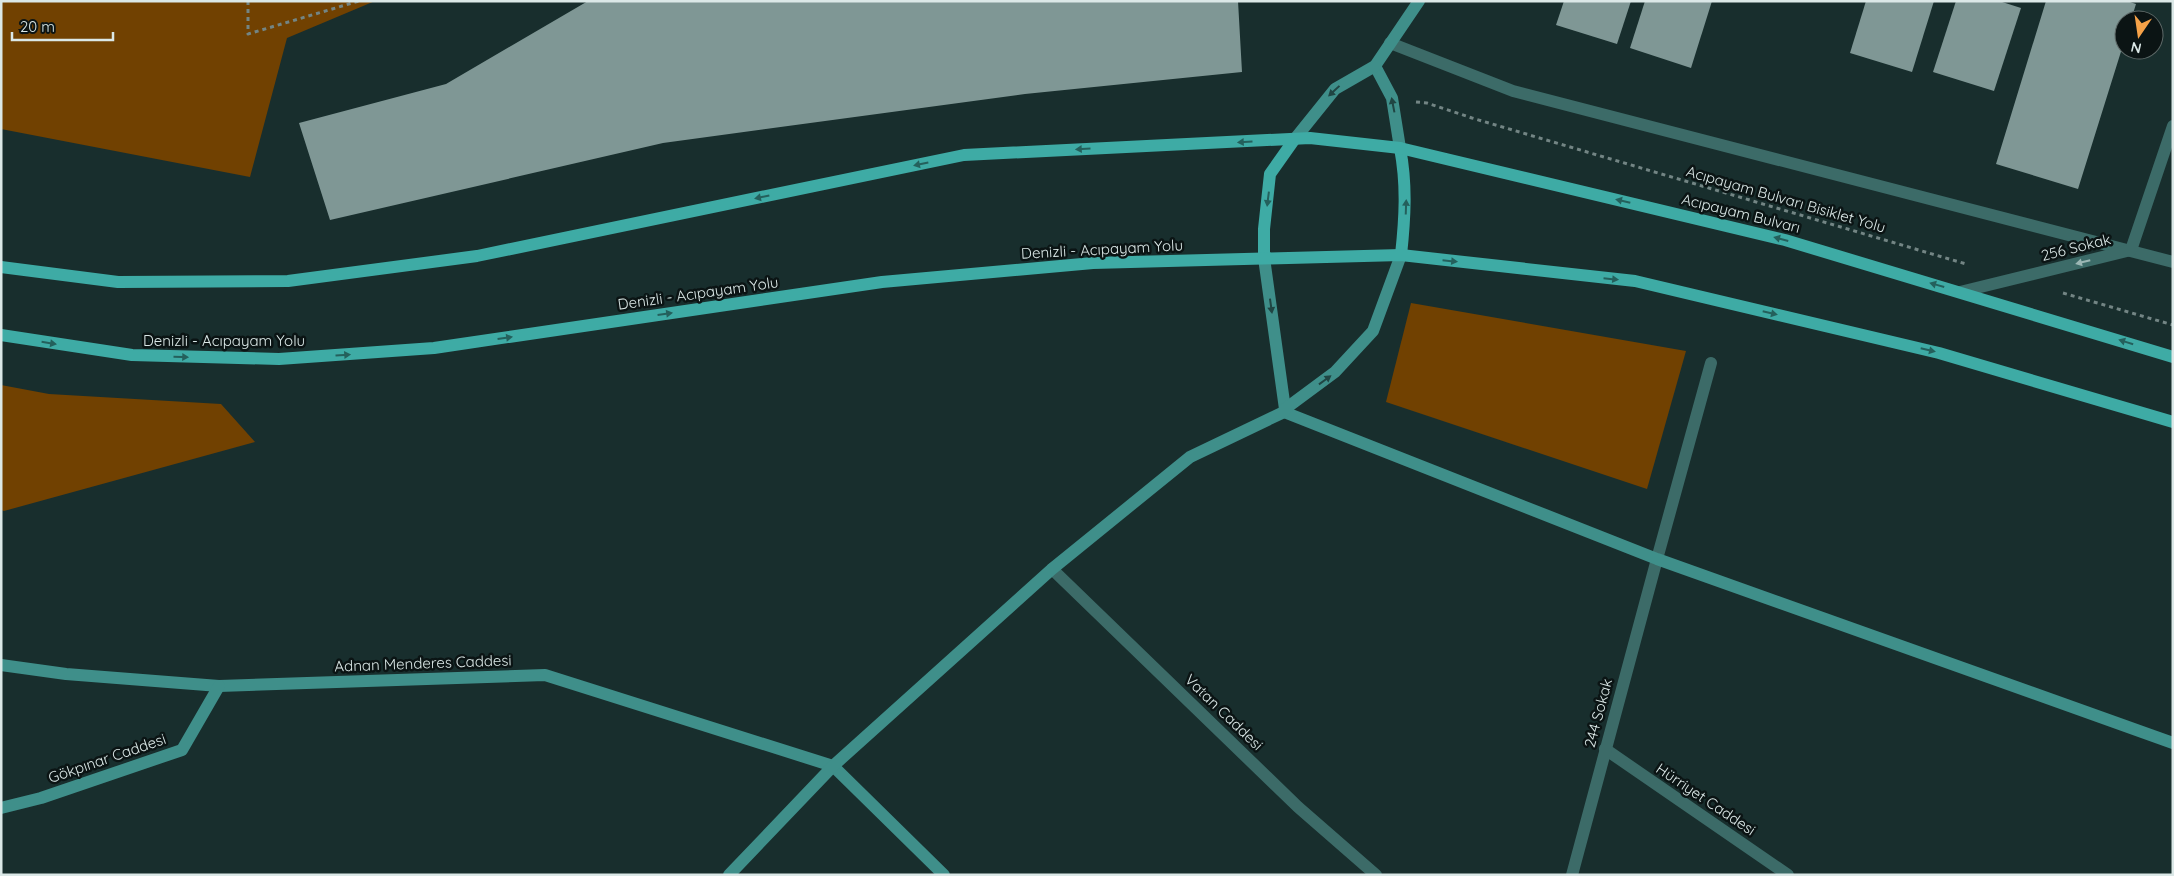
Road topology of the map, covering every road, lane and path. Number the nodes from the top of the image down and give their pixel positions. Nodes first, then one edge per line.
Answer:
1 (248, 1) edge
2 (359, 1) edge
3 (1419, 1) edge
4 (1390, 43) junction
5 (1375, 66) junction
6 (1392, 98) junction
7 (2173, 126) edge
8 (1294, 140) junction
9 (1400, 148) junction
10 (2131, 250) junction
11 (1401, 255) junction
12 (1264, 258) junction
13 (2173, 262) edge
14 (1967, 265) dead end
15 (1, 267) edge
16 (1960, 292) junction
17 (2061, 292) dead end
18 (2173, 325) edge
19 (1, 335) edge
20 (2173, 356) edge
21 (1711, 363) dead end
22 (1284, 410) junction
23 (2173, 422) edge
24 (1657, 559) junction
25 (1052, 570) junction
26 (1, 665) edge
27 (219, 686) junction
28 (2173, 744) edge
29 (1606, 749) junction
30 (833, 766) junction
31 (1, 808) edge
32 (729, 875) edge
33 (944, 875) edge
34 (1376, 875) edge
35 (1572, 875) edge
36 (1788, 875) edge

1 - 2 path
3 - 4 street
4 - 5 street
4 - 10 street
5 - 6 street
5 -> 8 street
9 -> 6 street
6 - 14 path, Acıpayam Bulvarı Bisiklet Yolu
7 - 10 street, 256 Sokak
8 - 9 main road, Acıpayam Bulvarı
8 -> 12 main road
8 -> 15 main road
11 -> 9 main road
16 -> 9 main road, Acıpayam Bulvarı
10 - 13 street
10 -> 16 street, 256 Sokak
11 - 12 main road, Denizli - Acıpayam Yolu
22 -> 11 street
11 -> 23 main road
19 -> 12 main road, Denizli - Acıpayam Yolu
12 -> 22 street
20 -> 16 main road, Acıpayam Bulvarı
17 - 18 path
21 - 24 street, 244 Sokak
22 - 24 street
22 - 25 street
24 - 28 street
24 - 29 street, 244 Sokak
25 - 30 street
25 - 34 street, Vatan Caddesi
26 - 27 street, Adnan Menderes Caddesi
27 - 30 street, Adnan Menderes Caddesi
27 - 31 street, Gökpınar Caddesi
29 - 35 street, 244 Sokak
29 - 36 street, Hürriyet Caddesi
30 - 32 street
30 - 33 street

